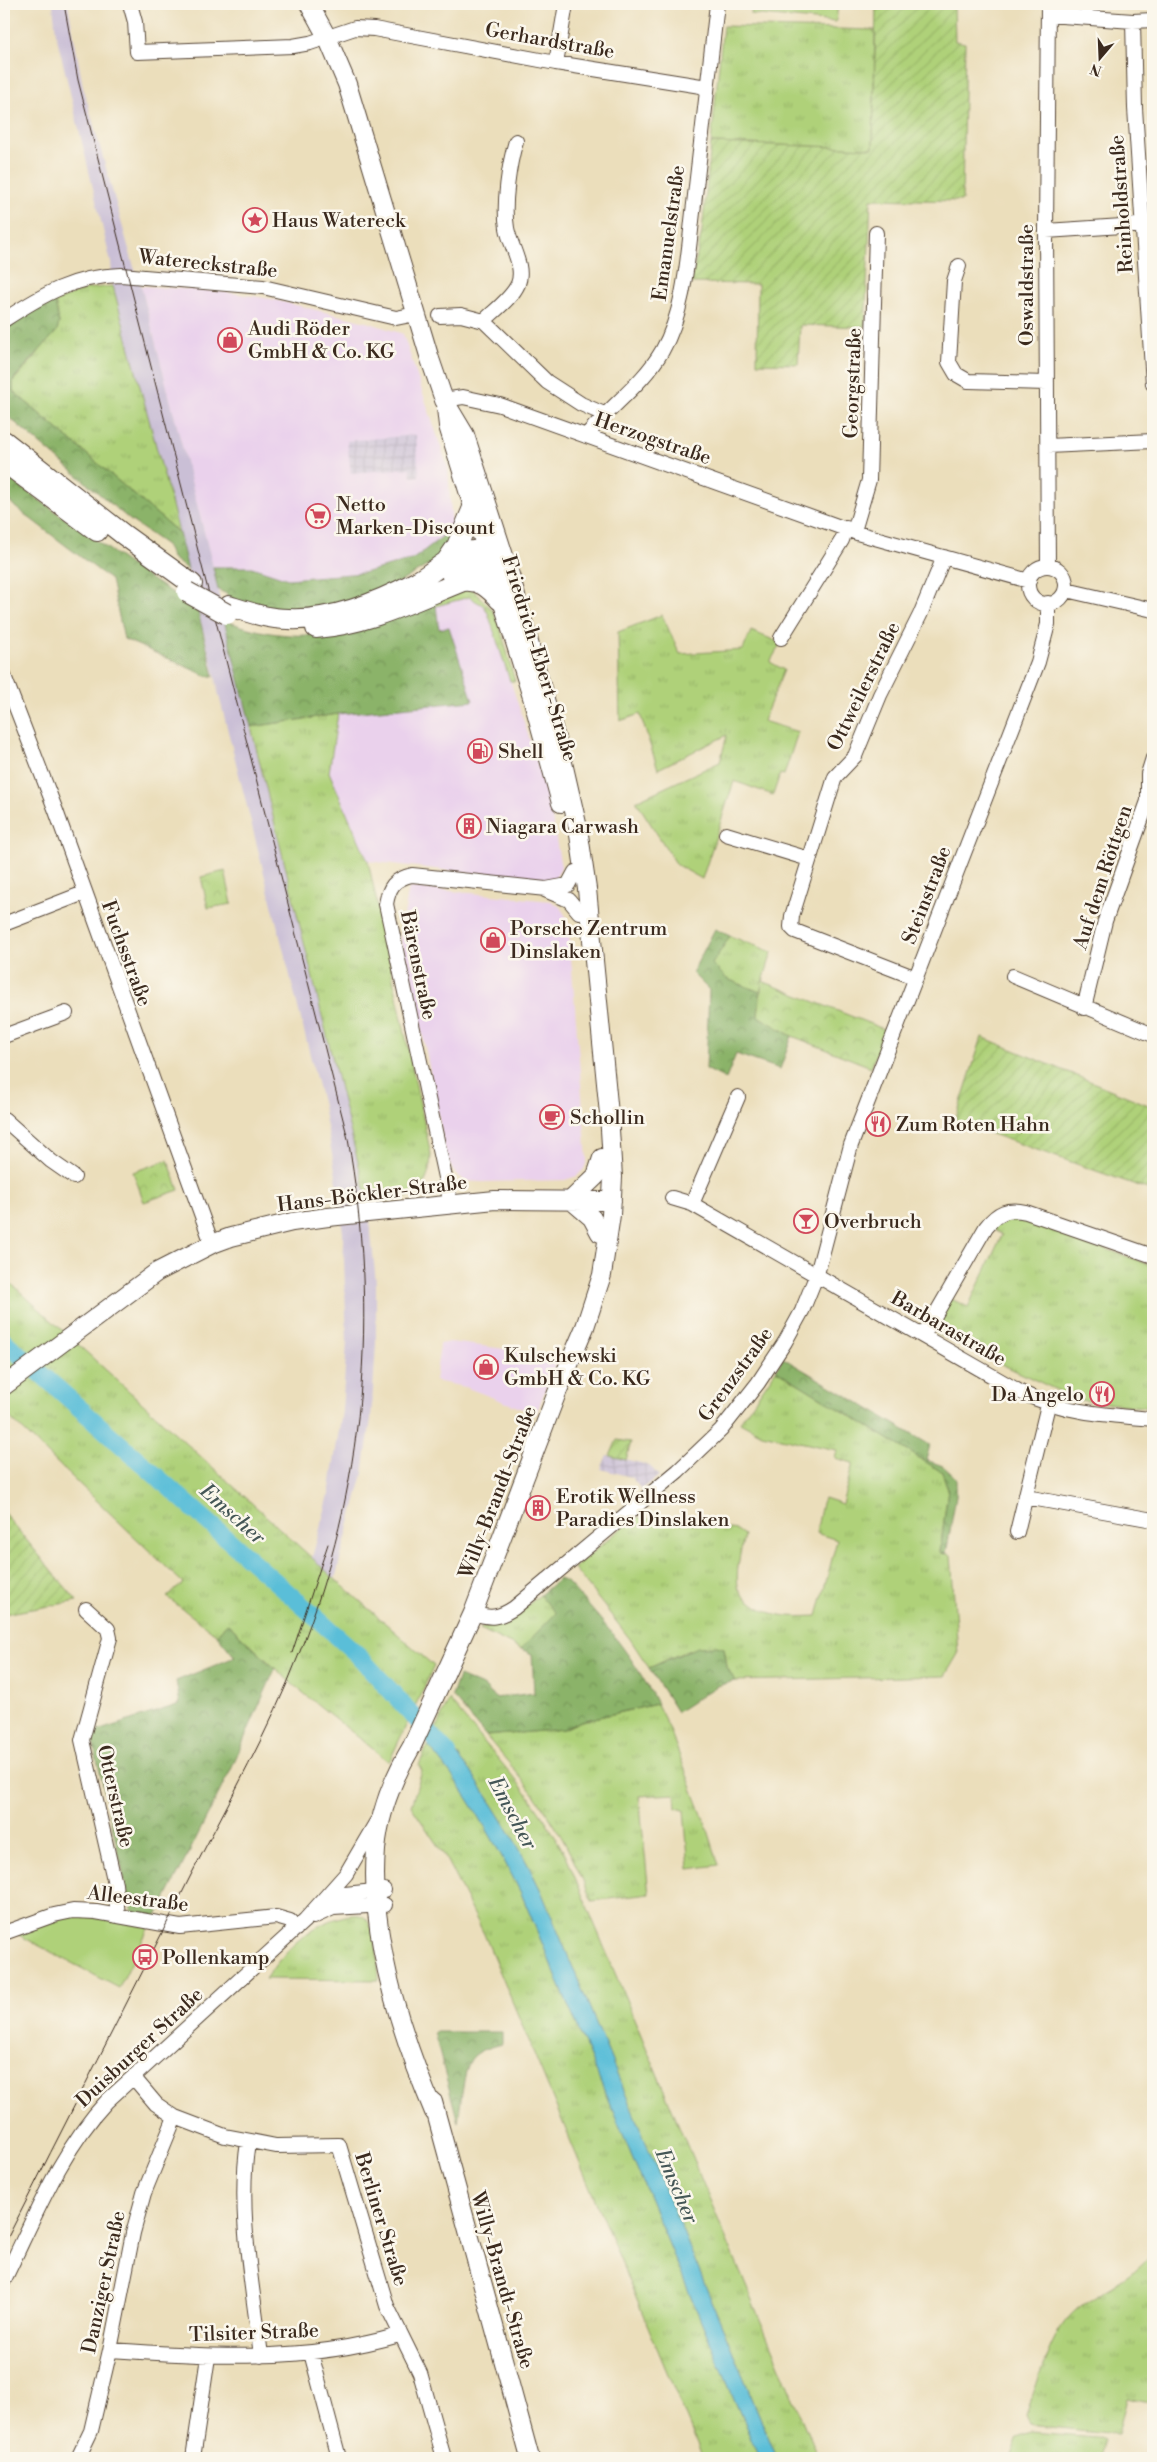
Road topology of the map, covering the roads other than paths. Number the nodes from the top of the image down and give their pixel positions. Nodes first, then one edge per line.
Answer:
1 (130, 4) edge
2 (309, 4) edge
3 (566, 4) edge
4 (717, 4) edge
5 (1048, 10) edge
6 (1153, 20) edge
7 (1134, 21) junction
8 (327, 37) junction
9 (556, 63) junction
10 (707, 87) junction
11 (516, 141) dead end
12 (1148, 225) edge
13 (1046, 231) junction
14 (876, 233) dead end
15 (959, 266) dead end
16 (416, 314) junction
17 (440, 316) dead end
18 (4, 320) edge
19 (484, 321) junction
20 (1047, 383) junction
21 (1153, 384) edge
22 (444, 400) junction
23 (604, 414) junction
24 (586, 436) junction
25 (4, 441) edge
26 (1153, 441) edge
27 (1048, 446) junction
28 (4, 462) edge
29 (472, 508) junction
30 (850, 530) junction
31 (494, 557) junction
32 (944, 557) junction
33 (446, 563) junction
34 (1048, 566) junction
35 (1029, 581) junction
36 (189, 588) junction
37 (1066, 590) junction
38 (500, 600) junction
39 (1048, 603) junction
40 (228, 610) junction
41 (1153, 610) edge
42 (307, 629) junction
43 (781, 638) dead end
44 (4, 676) edge
45 (1153, 758) edge
46 (726, 834) dead end
47 (809, 859) junction
48 (574, 872) junction
49 (544, 889) junction
50 (587, 889) joint
51 (84, 893) junction
52 (579, 912) junction
53 (4, 924) edge
54 (1013, 976) dead end
55 (916, 978) junction
56 (1084, 1008) junction
57 (66, 1013) dead end
58 (1153, 1035) edge
59 (4, 1036) edge
60 (738, 1097) dead end
61 (4, 1119) edge
62 (602, 1158) junction
63 (74, 1177) dead end
64 (672, 1198) dead end
65 (571, 1200) junction
66 (835, 1200) joint
67 (608, 1201) junction
68 (692, 1204) junction
69 (451, 1205) junction
70 (600, 1233) junction
71 (212, 1244) junction
72 (1153, 1256) edge
73 (817, 1274) junction
74 (922, 1336) junction
75 (4, 1386) edge
76 (558, 1390) junction
77 (1048, 1405) junction
78 (1153, 1420) edge
79 (1026, 1497) junction
80 (1153, 1520) edge
81 (1018, 1532) dead end
82 (86, 1609) dead end
83 (473, 1613) junction
84 (412, 1746) junction
85 (384, 1810) junction
86 (380, 1898) junction
87 (324, 1901) junction
88 (118, 1916) junction
89 (301, 1925) junction
90 (4, 1933) edge
91 (134, 2078) junction
92 (176, 2117) junction
93 (248, 2142) junction
94 (4, 2280) edge
95 (399, 2335) junction
96 (110, 2350) junction
97 (311, 2353) junction
98 (261, 2356) junction
99 (208, 2357) junction
100 (78, 2458) edge
101 (193, 2458) edge
102 (339, 2458) edge
103 (444, 2458) edge
104 (530, 2458) edge

1 - 8 street, Gerhardstraße
2 - 8 main road, Friedrich-Ebert-Straße
3 - 9 street
4 - 10 street, Emanuelstraße
5 - 7 street
5 - 13 street, Oswaldstraße
6 - 7 street
7 - 12 street, Reinholdstraße
8 - 9 street, Gerhardstraße
8 - 16 main road, Friedrich-Ebert-Straße
9 - 10 street, Gerhardstraße
10 - 23 street, Emanuelstraße
11 - 19 street
12 - 13 street
12 - 21 street, Reinholdstraße
13 - 20 street, Oswaldstraße
14 - 30 street, Georgstraße
15 - 20 street
16 - 18 street, Watereckstraße
16 - 22 main road, Friedrich-Ebert-Straße
17 - 19 street
19 - 23 street
20 - 27 street, Oswaldstraße
22 - 24 street, Herzogstraße
22 - 29 main road, Friedrich-Ebert-Straße
22 - 31 main road, Friedrich-Ebert-Straße
23 - 24 street, Emanuelstraße
24 - 30 street, Herzogstraße
25 - 36 highway
26 - 27 street
27 - 34 street, Oswaldstraße
28 - 36 highway
29 - 31 main road, Friedrich-Ebert-Straße
29 - 33 highway
30 - 32 street, Herzogstraße
30 - 43 street
31 - 33 highway
31 - 38 main road, Friedrich-Ebert-Straße
31 - 42 highway
31 - 50 main road, Friedrich-Ebert-Straße
32 - 35 street, Herzogstraße
32 - 47 street, Ottweilerstraße
33 - 40 highway
34 - 35 street
34 - 37 street
35 - 39 street
36 - 40 highway
37 - 39 street
37 - 41 street
38 - 42 highway
38 - 48 main road, Friedrich-Ebert-Straße
39 - 55 street, Steinstraße
40 - 42 highway
44 - 51 street, Fuchsstraße
45 - 56 street, Auf dem Röttgen
46 - 47 street
47 - 55 street, Ottweilerstraße
48 - 49 street, Bärenstraße
48 - 52 main road, Willy-Brandt-Straße
49 - 52 street, Bärenstraße
49 - 69 street, Bärenstraße
50 - 67 main road, Willy-Brandt-Straße
51 - 53 street
51 - 71 street, Fuchsstraße
52 - 62 main road, Willy-Brandt-Straße
54 - 56 street
55 - 66 street, Steinstraße
56 - 58 street
57 - 59 street
60 - 68 street
61 - 63 street
62 - 65 main road
62 - 67 main road, Willy-Brandt-Straße
64 - 68 street
65 - 67 main road, Hans-Böckler-Straße
65 - 69 main road, Hans-Böckler-Straße
65 - 70 main road
66 - 73 street, Grenzstraße
67 - 70 main road, Willy-Brandt-Straße
67 - 76 main road, Willy-Brandt-Straße
68 - 73 street
69 - 71 main road, Hans-Böckler-Straße
70 - 76 main road, Willy-Brandt-Straße
71 - 75 main road, Hans-Böckler-Straße
72 - 74 street
73 - 74 street, Barbarastraße
73 - 83 street, Grenzstraße
74 - 77 street, Barbarastraße
76 - 83 main road, Willy-Brandt-Straße
77 - 78 street, Barbarastraße
77 - 79 street
79 - 80 street
79 - 81 street
82 - 88 street, Otterstraße
83 - 84 main road, Willy-Brandt-Straße
84 - 85 main road, Willy-Brandt-Straße
84 - 86 main road, Willy-Brandt-Straße
85 - 86 main road, Willy-Brandt-Straße
85 - 87 street, Duisburger Straße
86 - 87 street, Duisburger Straße
86 - 89 street, Duisburger Straße
86 - 104 main road, Willy-Brandt-Straße
87 - 89 street, Duisburger Straße
88 - 89 street, Alleestraße
88 - 90 street, Alleestraße
89 - 91 street, Duisburger Straße
91 - 92 street, Berliner Straße
91 - 94 street, Duisburger Straße
92 - 93 street, Berliner Straße
92 - 96 street, Danziger Straße
93 - 95 street, Berliner Straße
93 - 98 street
95 - 97 street, Tilsiter Straße
95 - 103 street, Berliner Straße
96 - 99 street, Tilsiter Straße
96 - 100 street, Danziger Straße
97 - 98 street, Tilsiter Straße
97 - 102 street
98 - 99 street, Tilsiter Straße
99 - 101 street

